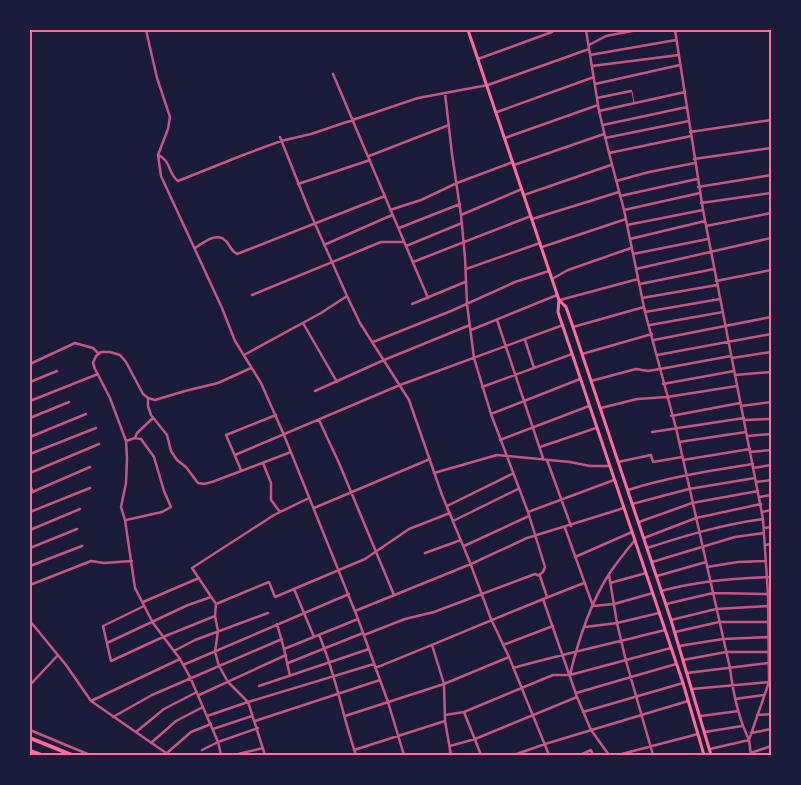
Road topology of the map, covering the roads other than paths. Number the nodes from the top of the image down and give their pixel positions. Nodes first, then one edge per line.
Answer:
1 (146, 30) edge
2 (468, 30) edge
3 (586, 30) edge
4 (637, 30) edge
5 (674, 30) edge
6 (552, 32) dead end
7 (676, 40) junction
8 (588, 45) junction
9 (589, 49) junction
10 (590, 55) junction
11 (679, 55) junction
12 (478, 59) junction
13 (680, 65) junction
14 (592, 66) junction
15 (333, 74) dead end
16 (594, 77) junction
17 (595, 84) junction
18 (488, 85) junction
19 (632, 91) joint
20 (685, 92) junction
21 (445, 93) junction
22 (597, 98) junction
23 (634, 103) junction
24 (598, 105) junction
25 (687, 108) junction
26 (599, 111) junction
27 (497, 112) junction
28 (352, 120) junction
29 (771, 120) edge
30 (689, 121) junction
31 (449, 125) junction
32 (602, 125) junction
33 (691, 134) junction
34 (605, 136) junction
35 (280, 137) dead end
36 (505, 138) junction
37 (281, 141) junction
38 (771, 148) edge
39 (608, 153) junction
40 (158, 155) junction
41 (368, 156) junction
42 (370, 160) junction
43 (695, 161) junction
44 (513, 163) junction
45 (611, 165) junction
46 (771, 176) edge
47 (697, 179) junction
48 (616, 181) junction
49 (457, 183) junction
50 (298, 184) junction
51 (698, 187) junction
52 (522, 189) junction
53 (700, 193) junction
54 (771, 193) edge
55 (620, 194) junction
56 (524, 195) junction
57 (385, 196) junction
58 (701, 203) junction
59 (460, 204) junction
60 (390, 210) junction
61 (624, 210) junction
62 (703, 210) junction
63 (771, 213) edge
64 (461, 214) junction
65 (392, 215) junction
66 (531, 218) junction
67 (626, 219) junction
68 (705, 222) junction
69 (314, 223) junction
70 (462, 223) junction
71 (627, 226) junction
72 (706, 226) junction
73 (398, 228) junction
74 (771, 238) edge
75 (630, 239) junction
76 (708, 239) junction
77 (404, 242) junction
78 (464, 242) junction
79 (324, 245) junction
80 (541, 245) junction
81 (406, 246) junction
82 (195, 248) junction
83 (631, 248) junction
84 (711, 253) junction
85 (633, 254) junction
86 (331, 262) junction
87 (412, 262) junction
88 (636, 269) junction
89 (714, 269) junction
90 (465, 270) junction
91 (771, 270) edge
92 (550, 271) junction
93 (552, 278) junction
94 (638, 279) junction
95 (466, 282) junction
96 (717, 283) junction
97 (639, 284) junction
98 (252, 295) dead end
99 (557, 295) junction
100 (347, 296) junction
101 (428, 298) junction
102 (642, 298) junction
103 (720, 299) junction
104 (559, 300) junction
105 (412, 304) dead end
106 (467, 304) junction
107 (644, 307) junction
108 (645, 312) junction
109 (722, 312) junction
110 (771, 317) edge
111 (497, 320) junction
112 (303, 323) junction
113 (470, 325) junction
114 (563, 325) junction
115 (573, 326) junction
116 (650, 326) junction
117 (726, 326) junction
118 (471, 330) junction
119 (652, 334) junction
120 (771, 334) edge
121 (525, 340) junction
122 (654, 340) junction
123 (373, 342) junction
124 (728, 342) junction
125 (506, 346) junction
126 (771, 352) edge
127 (99, 354) junction
128 (572, 354) junction
129 (582, 354) junction
130 (244, 355) junction
131 (657, 355) junction
132 (731, 357) junction
133 (474, 358) junction
134 (384, 360) junction
135 (30, 364) edge
136 (251, 368) junction
137 (534, 368) junction
138 (660, 370) junction
139 (57, 371) dead end
140 (734, 371) junction
141 (771, 372) edge
142 (98, 374) junction
143 (516, 374) junction
144 (735, 375) junction
145 (580, 378) junction
146 (591, 381) junction
147 (30, 382) edge
148 (337, 382) junction
149 (663, 384) junction
150 (400, 386) junction
151 (737, 386) junction
152 (482, 387) junction
153 (315, 391) dead end
154 (667, 397) junction
155 (148, 398) junction
156 (30, 401) edge
157 (524, 401) junction
158 (69, 402) dead end
159 (771, 402) edge
160 (741, 404) junction
161 (589, 406) junction
162 (600, 408) junction
163 (86, 414) dead end
164 (491, 414) junction
165 (276, 415) junction
166 (671, 416) junction
167 (30, 418) edge
168 (153, 418) junction
169 (744, 419) junction
170 (771, 419) edge
171 (319, 420) junction
172 (96, 428) dead end
173 (533, 428) junction
174 (596, 428) junction
175 (676, 428) junction
176 (652, 432) dead end
177 (747, 434) junction
178 (771, 434) edge
179 (284, 435) junction
180 (30, 437) edge
181 (136, 438) junction
182 (500, 440) junction
183 (126, 441) junction
184 (679, 442) junction
185 (100, 444) dead end
186 (540, 447) junction
187 (750, 450) junction
188 (771, 450) edge
189 (291, 452) junction
190 (30, 454) edge
191 (236, 455) junction
192 (506, 456) junction
193 (430, 459) junction
194 (545, 459) junction
195 (682, 459) junction
196 (618, 462) junction
197 (263, 463) junction
198 (753, 464) junction
199 (771, 465) edge
200 (609, 466) junction
201 (90, 467) dead end
202 (754, 468) junction
203 (241, 470) junction
204 (30, 473) edge
205 (434, 473) junction
206 (512, 474) junction
207 (686, 474) junction
208 (614, 480) junction
209 (756, 480) junction
210 (771, 480) edge
211 (30, 485) edge
212 (90, 488) dead end
213 (518, 489) junction
214 (689, 489) junction
215 (628, 490) junction
216 (758, 491) junction
217 (31, 492) edge
218 (351, 492) junction
219 (771, 495) edge
220 (759, 497) junction
221 (309, 498) junction
222 (561, 499) junction
223 (692, 503) junction
224 (632, 504) junction
225 (760, 504) junction
226 (447, 506) junction
227 (313, 508) junction
228 (624, 508) junction
229 (80, 509) dead end
230 (771, 510) edge
231 (30, 512) edge
232 (280, 512) junction
233 (528, 512) junction
234 (762, 512) junction
235 (450, 513) junction
236 (529, 516) junction
237 (696, 518) junction
238 (763, 519) junction
239 (125, 520) junction
240 (453, 521) junction
241 (638, 522) junction
242 (571, 526) junction
243 (771, 527) edge
244 (565, 528) junction
245 (764, 528) junction
246 (77, 529) dead end
247 (30, 530) edge
248 (699, 531) junction
249 (632, 532) junction
250 (764, 533) junction
251 (535, 536) junction
252 (644, 538) junction
253 (461, 540) junction
254 (635, 540) junction
255 (771, 544) edge
256 (765, 545) junction
257 (82, 546) dead end
258 (464, 546) junction
259 (702, 547) junction
260 (30, 548) edge
261 (647, 548) junction
262 (376, 552) junction
263 (425, 553) dead end
264 (575, 557) junction
265 (132, 561) junction
266 (766, 561) junction
267 (652, 562) junction
268 (706, 562) junction
269 (471, 564) junction
270 (30, 566) edge
271 (707, 567) junction
272 (771, 569) edge
273 (766, 570) junction
274 (338, 571) junction
275 (646, 573) junction
276 (539, 575) junction
277 (609, 575) junction
278 (656, 576) junction
279 (767, 577) junction
280 (771, 577) edge
281 (198, 578) junction
282 (710, 580) junction
283 (584, 583) junction
284 (610, 583) junction
285 (30, 585) edge
286 (294, 589) junction
287 (661, 590) junction
288 (653, 593) junction
289 (713, 593) junction
290 (349, 594) junction
291 (482, 594) junction
292 (768, 594) junction
293 (394, 595) junction
294 (212, 597) junction
295 (547, 597) junction
296 (543, 599) junction
297 (142, 602) junction
298 (216, 604) junction
299 (614, 604) junction
300 (666, 604) junction
301 (144, 606) junction
302 (593, 606) junction
303 (768, 606) junction
304 (716, 609) junction
305 (355, 611) junction
306 (268, 613) dead end
307 (659, 613) junction
308 (303, 614) junction
309 (769, 615) edge
310 (215, 616) junction
311 (358, 619) junction
312 (30, 620) edge
313 (491, 620) junction
314 (671, 620) junction
315 (719, 622) junction
316 (768, 622) junction
317 (153, 623) junction
318 (617, 623) junction
319 (277, 624) junction
320 (553, 626) junction
321 (585, 627) junction
322 (665, 630) junction
323 (218, 632) junction
324 (675, 632) junction
325 (364, 634) junction
326 (319, 635) junction
327 (163, 637) junction
328 (314, 637) junction
329 (769, 637) edge
330 (282, 638) junction
331 (723, 638) junction
332 (622, 642) junction
333 (107, 643) junction
334 (503, 644) junction
335 (432, 645) junction
336 (679, 646) junction
337 (671, 648) junction
338 (284, 649) junction
339 (325, 649) junction
340 (369, 649) junction
341 (174, 651) junction
342 (215, 652) junction
343 (576, 652) junction
344 (726, 652) junction
345 (770, 652) edge
346 (562, 654) junction
347 (58, 655) junction
348 (286, 655) junction
349 (509, 658) junction
350 (180, 659) junction
351 (684, 660) junction
352 (626, 661) junction
353 (330, 662) junction
354 (768, 663) junction
355 (288, 664) junction
356 (676, 664) junction
357 (183, 665) junction
358 (219, 666) junction
359 (375, 666) junction
360 (513, 668) junction
361 (730, 668) junction
362 (687, 673) junction
363 (570, 675) junction
364 (290, 676) junction
365 (190, 677) junction
366 (335, 677) junction
367 (631, 678) junction
368 (380, 680) junction
369 (228, 682) junction
370 (769, 682) junction
371 (683, 683) junction
372 (444, 684) junction
373 (30, 685) edge
374 (258, 686) dead end
375 (732, 686) junction
376 (521, 687) junction
377 (692, 689) junction
378 (198, 693) junction
379 (338, 694) junction
380 (577, 695) junction
381 (764, 695) junction
382 (636, 697) junction
383 (734, 699) junction
384 (91, 701) junction
385 (688, 701) junction
386 (248, 702) junction
387 (388, 702) junction
388 (204, 707) junction
389 (738, 711) junction
390 (464, 712) junction
391 (583, 712) junction
392 (533, 714) junction
393 (771, 714) edge
394 (445, 715) junction
395 (757, 715) junction
396 (208, 716) junction
397 (252, 716) junction
398 (345, 716) junction
399 (642, 716) junction
400 (701, 716) junction
401 (113, 717) junction
402 (255, 721) junction
403 (445, 721) junction
404 (211, 724) junction
405 (742, 726) junction
406 (258, 728) junction
407 (213, 729) junction
408 (771, 729) edge
409 (30, 730) edge
410 (591, 730) junction
411 (136, 732) junction
412 (705, 732) junction
413 (751, 733) junction
414 (698, 734) junction
415 (45, 736) junction
416 (398, 736) junction
417 (30, 738) edge
418 (475, 739) junction
419 (749, 740) junction
420 (218, 742) junction
421 (42, 743) junction
422 (152, 743) junction
423 (545, 744) junction
424 (450, 746) junction
425 (650, 746) junction
426 (771, 746) edge
427 (263, 748) junction
428 (710, 749) junction
429 (202, 750) dead end
430 (354, 750) junction
431 (30, 751) edge
432 (168, 754) edge
433 (451, 754) edge
434 (751, 754) edge
435 (41, 755) edge
436 (72, 755) edge
437 (90, 755) edge
438 (222, 755) edge
439 (234, 755) edge
440 (265, 755) edge
441 (356, 755) edge
442 (404, 755) edge
443 (446, 755) edge
444 (481, 755) edge
445 (514, 755) edge
446 (549, 755) edge
447 (580, 755) edge
448 (593, 755) edge
449 (609, 755) edge
450 (618, 755) edge
451 (652, 755) edge
452 (704, 755) edge
453 (711, 755) edge
454 (745, 755) edge

1 - 40 street
2 - 12 main road
3 - 8 street
4 - 8 street
5 - 7 street
6 - 12 street
7 - 10 street
7 - 11 street
8 - 9 street
9 - 10 street
9 - 18 street
10 - 14 street
11 - 13 street
11 - 14 street
12 - 18 main road
13 - 17 street
13 - 20 street
14 - 16 street
15 - 28 street
16 - 17 street
16 - 27 street
17 - 22 street
18 - 21 street
18 - 27 main road
19 - 22 street
19 - 23 lane
20 - 23 street
20 - 25 street
21 - 28 street
21 - 31 street
22 - 24 street
23 - 26 street
24 - 26 street
24 - 36 street
25 - 30 street
25 - 32 street
26 - 32 street
27 - 36 main road
28 - 37 street
28 - 41 street
29 - 33 street
30 - 33 street
30 - 34 street
31 - 41 street
31 - 49 street
32 - 34 street
33 - 39 street
33 - 43 street
34 - 39 street
34 - 44 street
35 - 37 street
36 - 44 main road
37 - 40 street
37 - 50 street
38 - 43 street
39 - 45 street
40 - 82 street
41 - 42 street
42 - 50 street
42 - 57 street
43 - 47 street
43 - 48 street
44 - 49 street
44 - 52 main road
45 - 48 street
45 - 56 street
46 - 51 street
47 - 51 street
47 - 55 street
48 - 55 street
49 - 59 street
49 - 60 street
50 - 69 street
51 - 53 street
52 - 56 main road
52 - 64 street
53 - 58 street
53 - 61 street
54 - 58 street
55 - 61 street
55 - 66 street
56 - 66 main road
57 - 60 street
57 - 69 street
58 - 62 street
59 - 64 street
59 - 73 street
60 - 65 street
61 - 67 street
62 - 68 street
62 - 71 street
63 - 72 street
64 - 70 street
65 - 73 street
65 - 79 street
66 - 78 street
66 - 80 main road
67 - 71 street
67 - 80 street
68 - 72 street
68 - 75 street
69 - 79 street
69 - 82 street
70 - 78 street
70 - 81 street
71 - 75 street
72 - 76 street
73 - 77 street
74 - 84 street
75 - 83 street
76 - 84 street
76 - 85 street
77 - 81 street
77 - 86 street
78 - 87 street
78 - 90 street
79 - 86 street
80 - 90 street
80 - 92 main road
81 - 87 street
82 - 130 street
83 - 85 street
83 - 93 street
84 - 88 street
84 - 89 street
85 - 88 street
86 - 98 street
86 - 100 street
87 - 101 street
88 - 94 street
89 - 96 street
89 - 97 street
90 - 95 street
91 - 96 street
92 - 93 main road
92 - 106 street
93 - 99 main road
94 - 97 street
94 - 104 street
95 - 101 street
95 - 106 street
96 - 102 street
96 - 103 street
97 - 102 street
99 - 104 main road
99 - 111 street
100 - 112 street
100 - 123 street
101 - 105 street
102 - 107 street
103 - 108 street
103 - 109 street
104 - 114 main road
104 - 115 main road
106 - 113 street
106 - 123 street
107 - 108 street
107 - 115 street
108 - 116 street
109 - 116 street
109 - 117 street
110 - 117 street
111 - 118 street
111 - 125 street
112 - 130 street
112 - 148 street
113 - 118 street
113 - 134 street
114 - 121 street
114 - 128 main road
115 - 129 main road
116 - 119 street
117 - 122 street
117 - 124 street
118 - 133 street
119 - 122 street
119 - 129 street
120 - 124 street
121 - 125 street
121 - 137 street
122 - 131 street
123 - 134 street
124 - 131 street
124 - 132 street
125 - 133 street
125 - 143 street
126 - 132 street
127 - 135 street
127 - 142 street
127 - 155 street
128 - 137 street
128 - 145 main road
129 - 146 main road
130 - 136 street
131 - 138 street
132 - 138 street
132 - 140 street
133 - 150 street
133 - 152 street
134 - 148 street
134 - 150 street
136 - 155 street
136 - 165 street
137 - 143 street
138 - 146 street
138 - 149 street
139 - 147 street
140 - 144 street
140 - 149 street
141 - 144 street
142 - 156 street
142 - 183 street
143 - 152 street
143 - 157 street
144 - 151 street
145 - 157 street
145 - 161 main road
146 - 162 main road
148 - 153 street
149 - 154 street
150 - 171 street
150 - 193 street
151 - 154 street
151 - 160 street
152 - 164 street
154 - 162 street
154 - 166 street
155 - 168 street
157 - 164 street
157 - 173 street
158 - 167 street
159 - 160 street
160 - 166 street
160 - 169 street
161 - 173 street
161 - 174 main road
162 - 196 main road
163 - 180 street
164 - 182 street
165 - 179 street
165 - 191 street
166 - 175 street
168 - 181 street
168 - 203 street
169 - 170 street
169 - 175 street
169 - 177 street
171 - 179 street
171 - 218 street
172 - 190 street
173 - 182 street
173 - 186 street
174 - 186 street
174 - 200 main road
175 - 176 street
175 - 184 street
177 - 178 street
177 - 184 street
177 - 187 street
179 - 189 street
179 - 191 street
181 - 183 street
181 - 239 street
182 - 192 street
183 - 239 street
184 - 195 street
185 - 204 street
186 - 194 street
187 - 188 street
187 - 195 street
187 - 198 street
189 - 197 street
189 - 221 street
191 - 203 street
192 - 194 street
192 - 205 street
192 - 206 street
193 - 205 street
193 - 218 street
194 - 200 street
194 - 222 street
195 - 196 street
195 - 207 street
196 - 215 main road
197 - 203 street
197 - 232 street
198 - 202 street
198 - 207 street
199 - 202 street
200 - 208 main road
201 - 217 street
202 - 209 street
205 - 226 street
206 - 213 street
206 - 226 street
207 - 214 street
207 - 215 street
208 - 222 street
208 - 228 main road
209 - 210 street
209 - 214 street
209 - 216 street
211 - 217 street
212 - 231 street
213 - 233 street
213 - 240 street
214 - 223 street
214 - 224 street
215 - 224 main road
216 - 220 street
216 - 223 street
218 - 227 street
218 - 262 street
219 - 220 street
220 - 225 street
221 - 227 street
221 - 232 street
222 - 233 street
222 - 242 street
223 - 237 street
223 - 241 street
224 - 241 main road
225 - 234 street
225 - 237 street
226 - 235 street
227 - 274 street
228 - 242 street
228 - 249 main road
229 - 247 street
230 - 234 street
232 - 281 street
233 - 236 street
234 - 238 street
235 - 240 street
235 - 262 street
236 - 251 street
236 - 258 street
237 - 248 street
237 - 252 street
238 - 245 street
238 - 248 street
239 - 265 street
240 - 253 street
241 - 252 main road
242 - 244 street
243 - 245 street
244 - 251 street
244 - 264 street
245 - 250 street
246 - 260 street
248 - 259 street
248 - 261 street
249 - 254 main road
249 - 264 street
250 - 256 street
250 - 259 street
251 - 269 street
251 - 276 street
252 - 261 main road
253 - 258 street
253 - 263 street
254 - 275 main road
254 - 277 street
255 - 256 street
256 - 266 street
257 - 270 street
258 - 269 street
259 - 267 street
259 - 268 street
261 - 267 main road
262 - 274 street
262 - 293 street
264 - 283 street
265 - 285 street
265 - 297 street
266 - 271 street
266 - 273 street
267 - 278 main road
268 - 271 street
268 - 278 street
269 - 291 street
269 - 293 street
271 - 282 street
272 - 273 street
273 - 279 street
274 - 286 street
274 - 290 street
275 - 284 street
275 - 288 main road
276 - 291 street
276 - 295 street
277 - 284 street
277 - 302 street
278 - 287 main road
279 - 280 street
279 - 282 street
279 - 292 street
281 - 294 street
281 - 297 street
282 - 287 street
282 - 289 street
283 - 295 street
283 - 302 street
284 - 299 street
286 - 298 street
286 - 308 street
287 - 300 main road
288 - 299 street
288 - 307 main road
289 - 292 street
289 - 300 street
289 - 304 street
290 - 305 street
290 - 308 street
291 - 313 street
291 - 325 street
292 - 303 street
293 - 305 street
294 - 298 street
294 - 317 street
295 - 296 street
296 - 313 street
296 - 320 street
297 - 301 street
298 - 310 street
299 - 302 street
299 - 318 street
300 - 314 main road
301 - 317 street
301 - 333 street
302 - 321 street
303 - 304 street
303 - 309 street
304 - 314 street
304 - 315 street
305 - 311 street
306 - 323 street
307 - 318 street
307 - 322 main road
308 - 319 street
308 - 328 street
309 - 316 street
310 - 323 street
310 - 327 street
311 - 325 street
311 - 326 street
312 - 347 street
313 - 334 street
313 - 335 street
314 - 324 main road
315 - 316 street
315 - 324 street
315 - 331 street
316 - 329 street
317 - 327 street
317 - 333 street
318 - 321 street
318 - 332 street
319 - 330 street
319 - 342 street
320 - 334 street
320 - 346 street
321 - 343 street
322 - 332 street
322 - 337 main road
323 - 341 street
323 - 342 street
324 - 336 main road
325 - 339 street
325 - 340 street
326 - 328 street
326 - 339 street
327 - 333 street
327 - 341 street
328 - 338 street
329 - 331 street
329 - 345 street
330 - 338 street
330 - 358 street
331 - 336 street
331 - 344 street
332 - 343 street
332 - 352 street
334 - 349 street
335 - 359 street
335 - 372 street
336 - 351 main road
337 - 352 street
337 - 356 main road
338 - 348 street
339 - 353 street
339 - 355 street
340 - 353 street
340 - 359 street
341 - 350 street
342 - 357 street
342 - 358 street
343 - 346 street
343 - 363 street
344 - 345 street
344 - 351 street
344 - 361 street
345 - 354 street
346 - 360 street
346 - 363 street
347 - 373 street
347 - 384 street
348 - 355 street
348 - 369 street
349 - 360 street
349 - 372 street
350 - 357 street
350 - 384 street
351 - 362 main road
352 - 363 street
352 - 367 street
353 - 364 street
353 - 366 street
354 - 361 street
354 - 370 street
355 - 364 street
356 - 367 street
356 - 371 main road
357 - 365 street
358 - 365 street
358 - 369 street
359 - 366 street
359 - 368 street
360 - 376 street
361 - 362 street
361 - 375 street
362 - 377 main road
363 - 376 street
363 - 380 street
364 - 374 street
365 - 378 street
365 - 401 street
366 - 379 street
366 - 386 street
367 - 380 street
367 - 382 street
368 - 379 street
368 - 387 street
369 - 378 street
369 - 386 street
370 - 375 street
370 - 381 street
371 - 382 street
371 - 385 main road
372 - 387 street
372 - 394 street
375 - 377 street
375 - 383 street
376 - 390 street
376 - 392 street
377 - 400 main road
378 - 388 street
378 - 411 street
379 - 398 street
379 - 402 street
380 - 391 street
380 - 392 street
381 - 383 street
381 - 395 street
382 - 391 street
382 - 399 street
383 - 389 street
384 - 401 street
385 - 399 street
385 - 414 main road
386 - 396 street
386 - 397 street
387 - 398 street
387 - 416 street
388 - 396 street
388 - 422 street
389 - 400 street
389 - 405 street
390 - 394 street
390 - 418 street
391 - 410 street
392 - 418 street
392 - 423 street
393 - 395 street
394 - 403 street
395 - 413 street
396 - 404 street
397 - 402 street
397 - 407 street
398 - 430 street
399 - 410 street
399 - 425 street
400 - 412 main road
401 - 411 street
402 - 406 street
403 - 416 street
403 - 424 street
404 - 407 street
404 - 432 street
405 - 412 street
405 - 419 street
406 - 420 street
406 - 427 street
407 - 420 street
408 - 413 street
409 - 415 street
410 - 423 street
410 - 449 street
411 - 422 street
412 - 428 main road
413 - 419 street
414 - 425 street
414 - 452 main road
415 - 421 street
415 - 437 street
416 - 430 street
416 - 442 street
417 - 421 highway
418 - 424 street
418 - 444 street
419 - 428 street
419 - 434 street
420 - 429 street
420 - 438 street
421 - 436 highway
422 - 432 street
423 - 445 street
423 - 446 street
424 - 433 street
425 - 450 street
425 - 451 street
426 - 434 street
427 - 439 street
427 - 440 street
428 - 453 main road
430 - 441 street
431 - 435 highway
433 - 443 street
434 - 454 street
447 - 448 street

